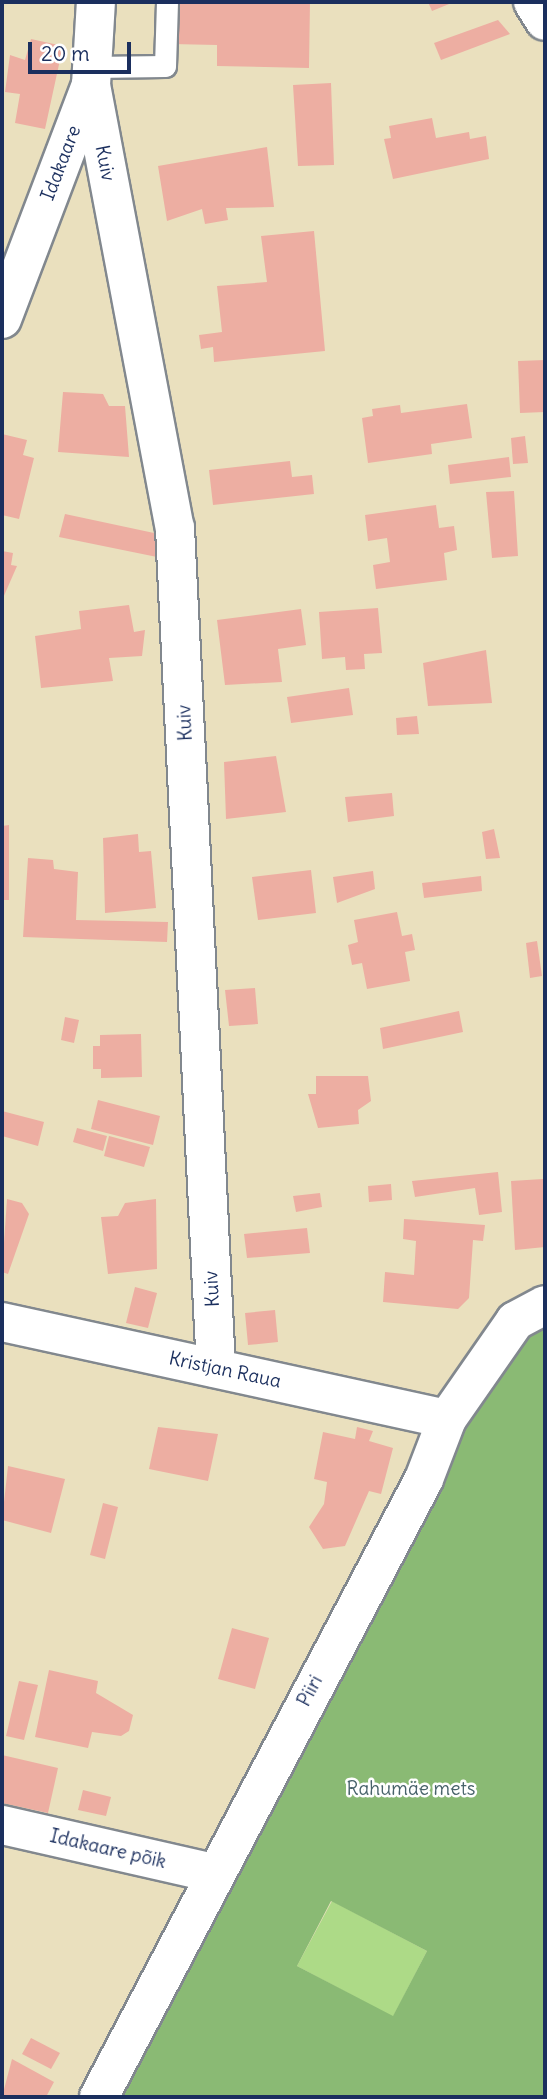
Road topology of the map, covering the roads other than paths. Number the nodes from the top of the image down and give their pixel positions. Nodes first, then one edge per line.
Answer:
1 (96, 2) edge
2 (167, 2) edge
3 (533, 2) edge
4 (545, 21) edge
5 (91, 76) junction
6 (2, 318) edge
7 (545, 1305) edge
8 (2, 1322) edge
9 (216, 1368) junction
10 (447, 1419) junction
11 (2, 1825) edge
12 (214, 1873) junction
13 (99, 2097) edge

1 - 5 street, Idakaare
2 - 5 lane
3 - 4 street
5 - 6 street, Idakaare
5 - 9 street, Kuiv
7 - 10 street, Piiri
8 - 9 street, Kristjan Raua
9 - 10 street, Kristjan Raua
10 - 12 street, Piiri
11 - 12 street, Idakaare põik
12 - 13 street, Piiri

